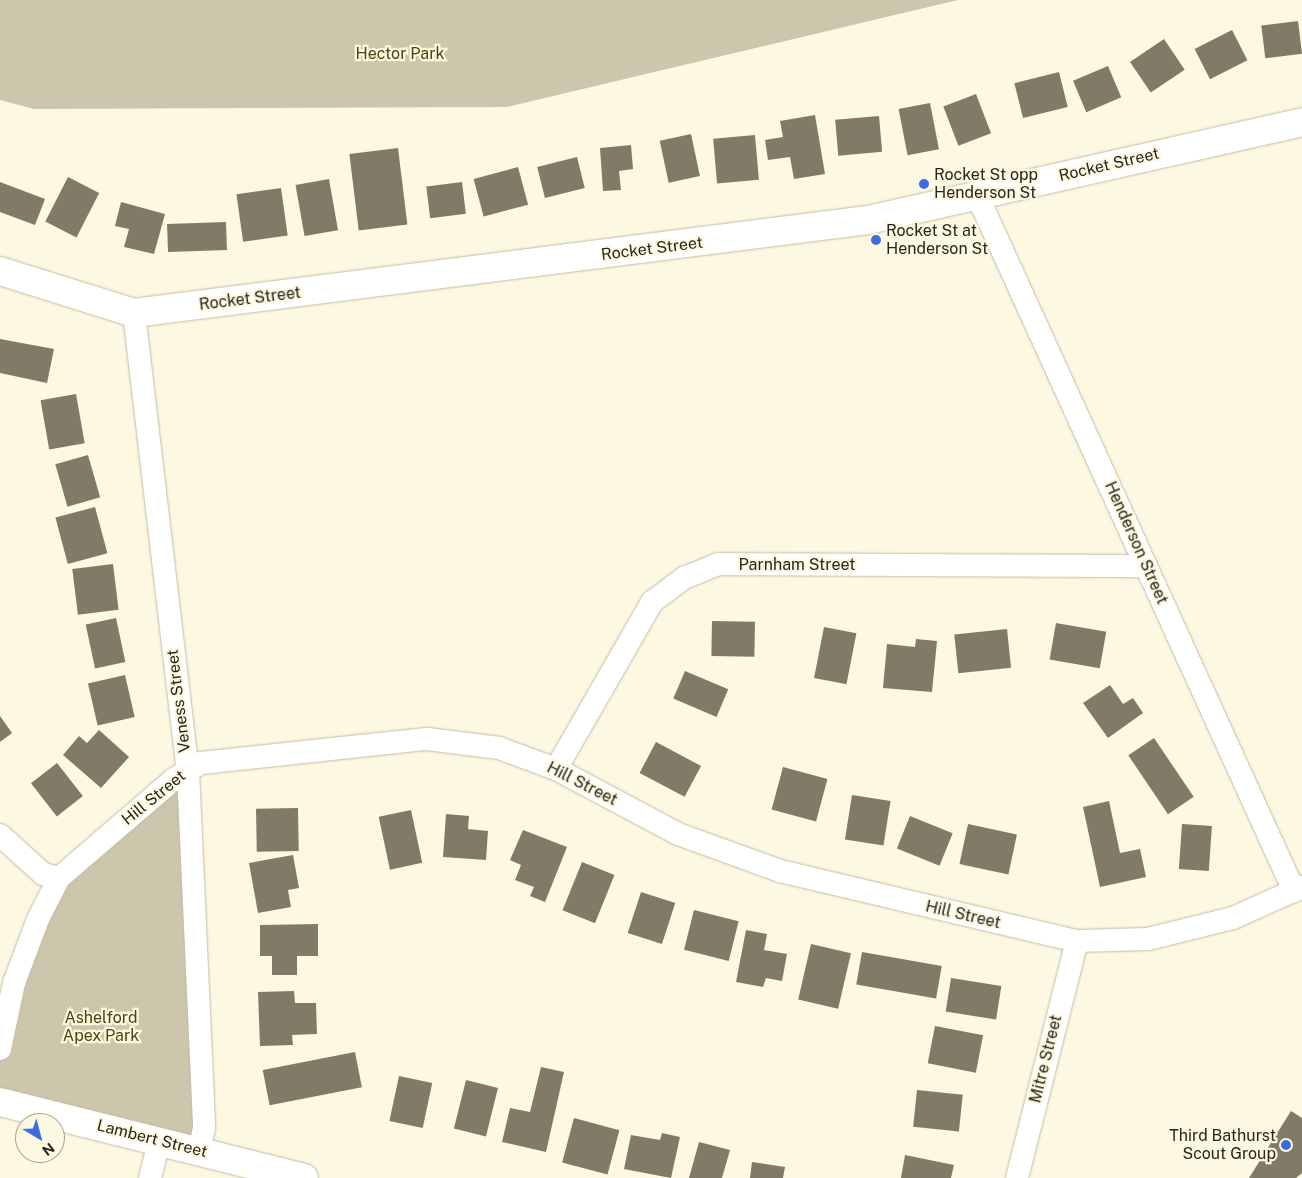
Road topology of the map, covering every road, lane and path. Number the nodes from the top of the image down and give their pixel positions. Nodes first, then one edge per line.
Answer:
1 (1302, 122) edge
2 (977, 195) junction
3 (0, 271) edge
4 (134, 313) junction
5 (1146, 566) junction
6 (556, 769) junction
7 (188, 771) junction
8 (0, 835) edge
9 (59, 878) junction
10 (1298, 889) edge
11 (1077, 941) junction
12 (0, 1049) edge
13 (0, 1102) edge
14 (159, 1141) junction
15 (199, 1151) junction
16 (150, 1178) edge
17 (304, 1178) edge
18 (1017, 1178) edge

1 - 2 street, Rocket Street
2 - 4 street, Rocket Street
2 - 5 street, Henderson Street
3 - 4 street, Rocket Street
4 - 7 street, Veness Street
5 - 6 street, Parnham Street
5 - 10 street, Henderson Street
6 - 7 street, Hill Street
6 - 11 street, Hill Street
7 - 9 street, Hill Street
7 - 15 street, Veness Street
8 - 9 street
9 - 12 street, Hill Street
10 - 11 street, Hill Street
11 - 18 street, Mitre Street
13 - 14 street, Lambert Street
14 - 15 street, Lambert Street
14 - 16 street
15 - 17 street, Lambert Street

